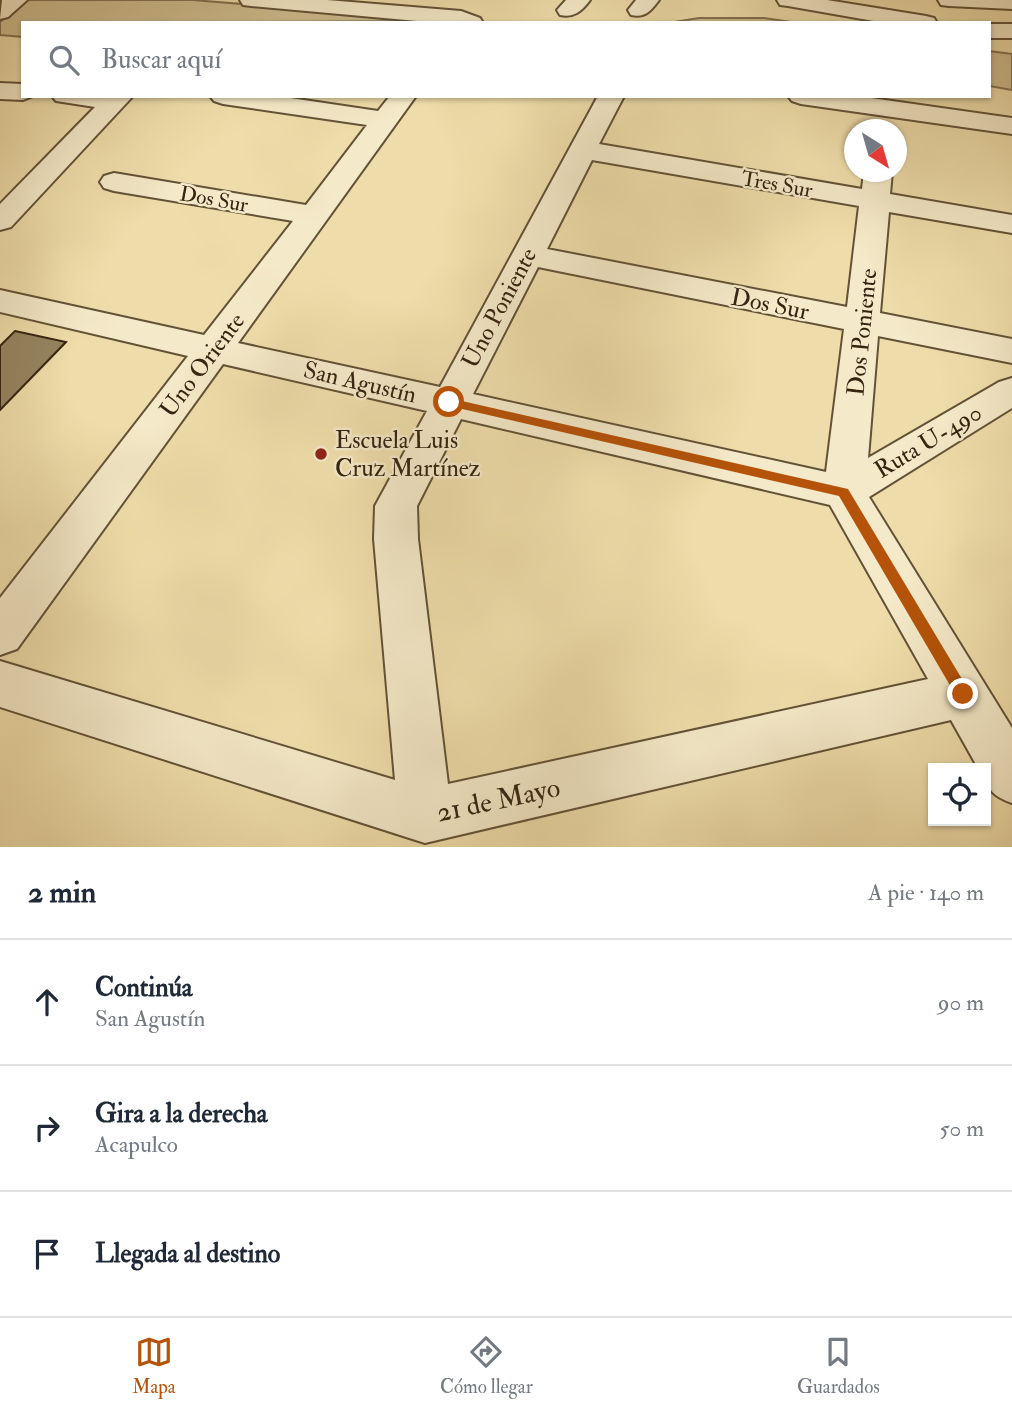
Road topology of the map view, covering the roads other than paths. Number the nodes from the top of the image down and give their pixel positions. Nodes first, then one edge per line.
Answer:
1 (16, 0) edge
2 (251, 0) edge
3 (480, 0) edge
4 (788, 0) edge
5 (949, 0) edge
6 (329, 3) edge
7 (1012, 3) edge
8 (844, 4) edge
9 (0, 12) edge
10 (915, 14) edge
11 (464, 21) edge
12 (991, 32) edge
13 (1012, 32) edge
14 (100, 98) edge
15 (252, 98) edge
16 (610, 98) edge
17 (808, 98) edge
18 (118, 99) edge
19 (394, 108) edge
20 (883, 119) edge
21 (907, 120) edge
22 (1012, 126) edge
23 (584, 150) junction
24 (114, 182) dead end
25 (877, 186) edge
26 (314, 215) junction
27 (0, 221) edge
28 (1012, 224) edge
29 (528, 255) junction
30 (0, 301) edge
31 (863, 323) junction
32 (214, 349) junction
33 (1012, 351) edge
34 (1012, 391) edge
35 (449, 402) junction
36 (844, 492) junction
37 (0, 634) edge
38 (0, 684) edge
39 (963, 694) junction
40 (1012, 777) edge
41 (425, 816) junction

1 - 9 street
2 - 6 street
3 - 11 street
4 - 8 street
5 - 7 street
6 - 11 street
8 - 10 street
12 - 13 street
14 - 18 street
15 - 19 street
16 - 23 street, Uno Poniente
17 - 20 street
18 - 27 street
19 - 26 street, Uno Oriente
21 - 22 street
23 - 25 street, Tres Sur
23 - 29 street, Uno Poniente
24 - 26 street, Dos Sur
25 - 28 street, Tres Sur
25 - 31 street, Dos Poniente
26 - 32 street, Uno Oriente
29 - 31 street, Dos Sur
29 - 35 street, Uno Poniente
30 - 32 street, San Agustín
31 - 33 street, Dos Sur
31 - 36 street, Dos Poniente
32 - 35 street, San Agustín
32 - 37 street, Uno Oriente
34 - 36 street, Ruta U-490
35 - 36 street, San Agustín
35 - 41 street, Uno Poniente
36 - 39 street
38 - 41 street, 21 de Mayo
39 - 40 street
39 - 41 street, 21 de Mayo

